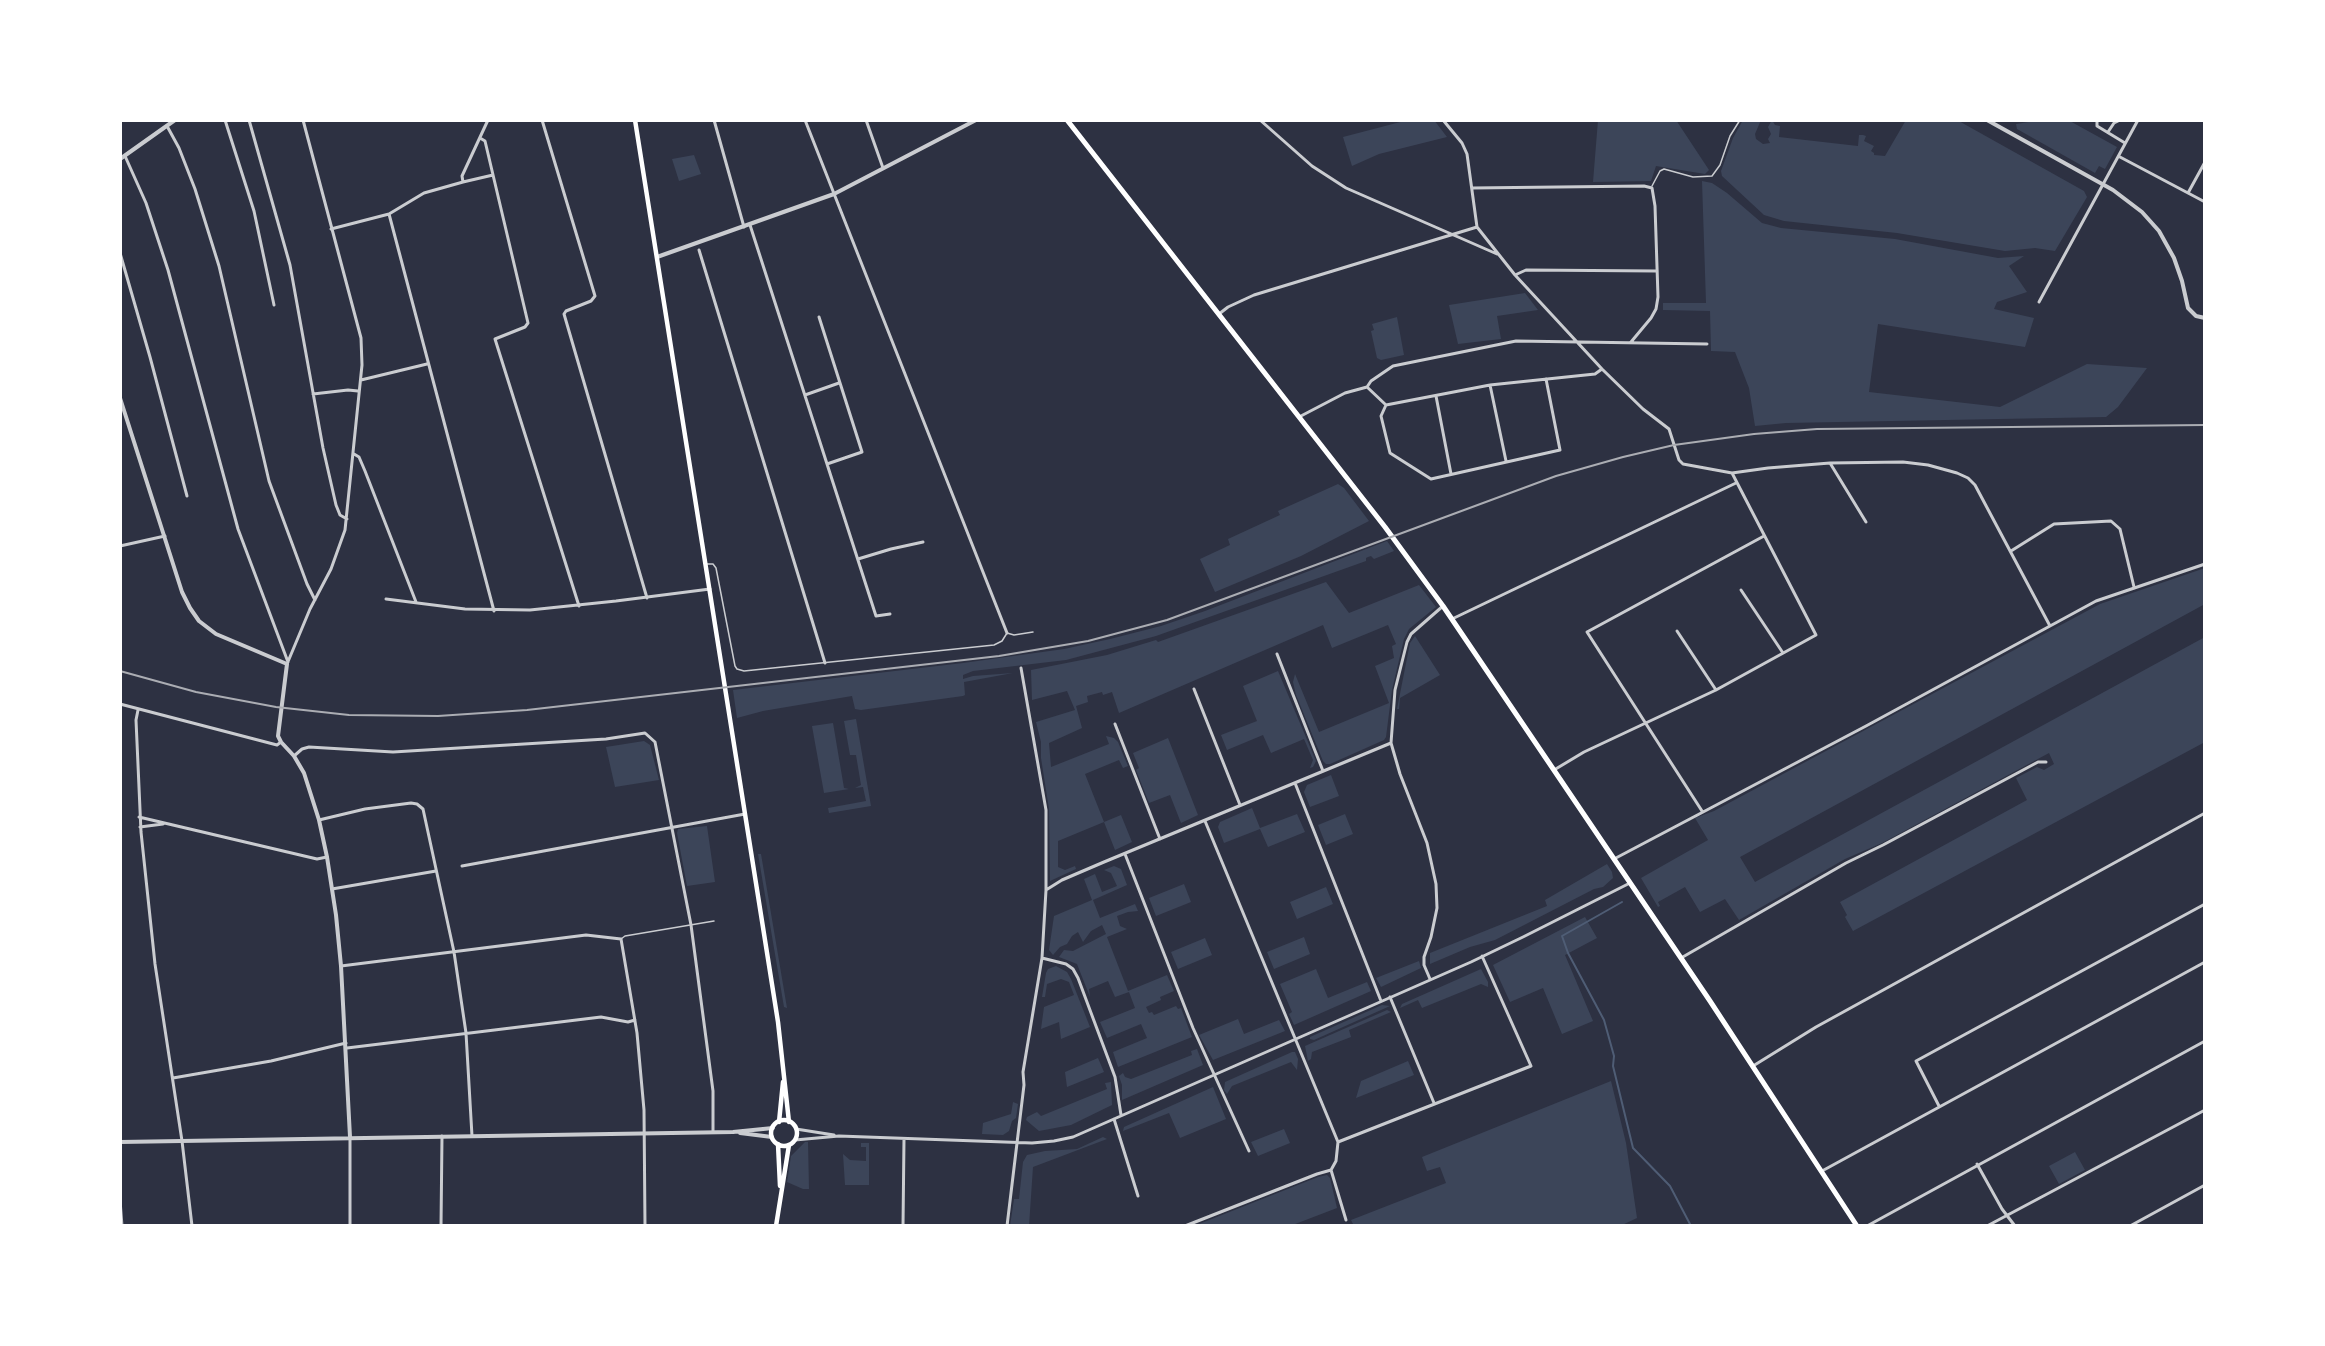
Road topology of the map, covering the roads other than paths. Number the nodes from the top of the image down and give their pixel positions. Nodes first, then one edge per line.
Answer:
1 (175, 120) edge
2 (225, 120) edge
3 (249, 120) edge
4 (303, 120) edge
5 (488, 120) edge
6 (542, 120) edge
7 (635, 120) edge
8 (714, 120) edge
9 (805, 120) edge
10 (866, 120) edge
11 (976, 120) edge
12 (1067, 120) edge
13 (1260, 120) edge
14 (1443, 120) edge
15 (1740, 120) edge
16 (1987, 120) edge
17 (2097, 120) edge
18 (2120, 120) edge
19 (2138, 120) edge
20 (167, 126) junction
21 (2108, 132) junction
22 (480, 138) junction
23 (2125, 143) junction
24 (125, 156) junction
25 (2120, 157) junction
26 (120, 159) edge
27 (2205, 162) edge
28 (883, 168) junction
29 (493, 175) junction
30 (463, 182) junction
31 (2104, 185) junction
32 (1472, 188) junction
33 (1652, 188) junction
34 (2188, 193) junction
35 (834, 194) junction
36 (2205, 202) edge
37 (389, 214) junction
38 (750, 225) junction
39 (744, 227) junction
40 (1477, 227) junction
41 (331, 229) junction
42 (1454, 235) junction
43 (699, 250) dead end
44 (120, 253) edge
45 (1498, 255) junction
46 (657, 257) junction
47 (1657, 271) junction
48 (1515, 275) junction
49 (2039, 302) dead end
50 (274, 305) dead end
51 (1219, 314) junction
52 (819, 316) dead end
53 (2205, 318) edge
54 (1575, 341) junction
55 (1630, 342) junction
56 (1707, 344) dead end
57 (427, 364) junction
58 (1602, 369) junction
59 (1546, 379) junction
60 (361, 380) junction
61 (839, 383) junction
62 (1490, 385) junction
63 (1367, 387) junction
64 (358, 391) junction
65 (313, 394) junction
66 (805, 394) junction
67 (1436, 396) junction
68 (120, 398) edge
69 (1386, 405) junction
70 (1299, 417) junction
71 (354, 454) junction
72 (1506, 461) junction
73 (1830, 463) junction
74 (827, 464) junction
75 (1732, 473) junction
76 (1451, 474) junction
77 (1736, 483) junction
78 (187, 496) dead end
79 (347, 519) junction
80 (1866, 522) dead end
81 (165, 536) junction
82 (1764, 536) junction
83 (923, 542) dead end
84 (120, 546) edge
85 (2011, 550) junction
86 (858, 560) junction
87 (706, 564) junction
88 (2205, 564) edge
89 (2134, 587) junction
90 (710, 589) junction
91 (1741, 590) dead end
92 (647, 598) junction
93 (386, 599) dead end
94 (315, 600) junction
95 (416, 602) junction
96 (579, 606) junction
97 (1443, 606) junction
98 (494, 611) junction
99 (890, 614) dead end
100 (1452, 619) junction
101 (2050, 626) junction
102 (1677, 631) dead end
103 (1034, 632) dead end
104 (1007, 633) junction
105 (1783, 653) junction
106 (1277, 654) dead end
107 (288, 663) junction
108 (825, 663) junction
109 (1021, 668) dead end
110 (1194, 689) dead end
111 (1716, 690) junction
112 (120, 704) edge
113 (138, 710) junction
114 (1115, 724) dead end
115 (1647, 724) junction
116 (281, 742) junction
117 (1391, 743) junction
118 (294, 756) junction
119 (2046, 762) dead end
120 (1554, 770) junction
121 (1323, 771) junction
122 (1294, 783) junction
123 (1240, 805) junction
124 (1702, 811) junction
125 (2205, 813) edge
126 (745, 814) junction
127 (139, 817) junction
128 (319, 820) junction
129 (1205, 821) junction
130 (168, 824) junction
131 (140, 827) junction
132 (674, 827) junction
133 (1160, 839) junction
134 (1125, 854) junction
135 (327, 857) junction
136 (1614, 859) junction
137 (462, 866) dead end
138 (436, 871) junction
139 (1630, 883) junction
140 (332, 889) junction
141 (1046, 890) junction
142 (2205, 904) edge
143 (714, 921) dead end
144 (692, 925) junction
145 (621, 939) junction
146 (454, 952) junction
147 (1482, 956) junction
148 (1042, 958) junction
149 (1681, 958) junction
150 (2205, 962) edge
151 (341, 966) junction
152 (1430, 979) junction
153 (1390, 997) junction
154 (1381, 1000) junction
155 (635, 1020) junction
156 (466, 1033) junction
157 (1294, 1039) junction
158 (2205, 1041) edge
159 (346, 1045) junction
160 (1753, 1066) junction
161 (784, 1074) junction
162 (1213, 1074) junction
163 (172, 1078) junction
164 (1434, 1103) junction
165 (1939, 1106) junction
166 (2205, 1110) edge
167 (1121, 1115) junction
168 (1114, 1119) junction
169 (779, 1122) junction
170 (789, 1122) junction
171 (773, 1128) junction
172 (796, 1129) junction
173 (712, 1132) junction
174 (733, 1132) junction
175 (644, 1133) junction
176 (442, 1136) junction
177 (472, 1136) junction
178 (839, 1136) junction
179 (350, 1137) junction
180 (772, 1137) junction
181 (904, 1139) junction
182 (795, 1140) junction
183 (182, 1141) junction
184 (120, 1142) edge
185 (1338, 1142) junction
186 (1017, 1143) junction
187 (778, 1144) junction
188 (789, 1145) junction
189 (1249, 1151) dead end
190 (1977, 1164) junction
191 (1331, 1170) junction
192 (1822, 1171) junction
193 (2205, 1185) edge
194 (780, 1195) junction
195 (1138, 1196) dead end
196 (120, 1200) edge
197 (2008, 1216) junction
198 (1346, 1221) dead end
199 (122, 1226) edge
200 (192, 1226) edge
201 (350, 1226) edge
202 (441, 1226) edge
203 (645, 1226) edge
204 (776, 1226) edge
205 (903, 1226) edge
206 (1007, 1226) edge
207 (1185, 1226) edge
208 (1857, 1226) edge
209 (1867, 1226) edge
210 (1987, 1226) edge
211 (2015, 1226) edge
212 (2130, 1226) edge

1 - 20 street
2 - 50 street
3 - 65 street
4 - 41 street
5 - 22 street
6 - 92 street
7 - 46 main road
8 - 39 street
9 - 35 street
10 - 28 street
11 - 28 street
12 - 51 main road
13 - 42 street
14 - 32 street
15 - 33 lane
16 - 31 street
17 - 21 street
18 - 21 street
19 - 23 street
20 - 24 street
20 - 94 street
21 - 23 street
22 - 29 street
22 - 30 street
23 - 25 street
24 - 26 street
24 - 107 street
25 - 31 street
25 - 34 street
27 - 34 street
28 - 35 street
29 - 30 street
29 - 96 street
30 - 37 street
31 - 49 street
31 - 53 street
32 - 33 street
32 - 40 street
33 - 47 street
34 - 36 street
35 - 38 street
35 - 104 street
37 - 41 street
37 - 57 street
38 - 39 street
38 - 66 street
39 - 46 street
40 - 42 street
40 - 45 street
41 - 60 street
42 - 45 street
42 - 51 street
43 - 108 street
44 - 78 street
45 - 48 street
46 - 87 main road
47 - 48 street
47 - 55 street
48 - 54 street
51 - 70 main road
52 - 61 street
54 - 55 street
54 - 58 street
54 - 63 street
55 - 56 street
57 - 60 street
57 - 98 street
58 - 59 street
58 - 75 street
59 - 62 street
59 - 72 street
60 - 64 street
61 - 66 street
61 - 74 street
62 - 67 street
62 - 72 street
63 - 69 street
63 - 70 street
64 - 65 street
64 - 71 street
65 - 79 street
66 - 74 street
67 - 69 street
67 - 76 street
68 - 81 street
69 - 76 street
70 - 97 main road
71 - 79 street
71 - 95 street
72 - 76 street
73 - 75 street
73 - 80 street
73 - 85 street
74 - 86 street
75 - 77 street
77 - 82 street
77 - 100 street
79 - 94 street
81 - 84 street
81 - 107 street
82 - 105 street
82 - 115 street
83 - 86 street
85 - 89 street
85 - 101 street
86 - 99 street
87 - 90 main road
87 - 108 lane
88 - 89 street
89 - 101 street
90 - 92 street
90 - 126 main road
91 - 105 street
92 - 96 street
93 - 95 street
94 - 107 street
95 - 98 street
96 - 98 street
97 - 100 main road
97 - 117 street
100 - 120 main road
101 - 124 street
102 - 111 street
103 - 104 lane
104 - 108 lane
105 - 111 street
106 - 121 street
107 - 116 street
109 - 141 street
110 - 123 street
111 - 115 street
112 - 113 street
113 - 116 street
113 - 127 street
114 - 133 street
115 - 120 street
115 - 124 street
116 - 118 street
117 - 121 street
117 - 152 street
118 - 128 street
118 - 132 street
119 - 149 street
120 - 136 main road
121 - 122 street
122 - 123 street
122 - 154 street
123 - 129 street
124 - 136 street
125 - 160 street
126 - 132 street
126 - 161 main road
127 - 130 street
127 - 131 street
128 - 135 street
128 - 138 street
129 - 133 street
129 - 157 street
130 - 131 street
130 - 135 street
131 - 163 street
132 - 137 street
132 - 144 street
133 - 134 street
134 - 141 street
134 - 162 street
135 - 140 street
136 - 139 main road
138 - 140 street
138 - 146 street
139 - 147 street
139 - 149 main road
140 - 151 street
141 - 148 street
142 - 165 street
143 - 144 lane
144 - 145 lane
144 - 173 street
145 - 146 street
145 - 155 street
146 - 151 street
146 - 156 street
147 - 152 street
147 - 164 street
148 - 167 street
148 - 186 street
149 - 160 main road
150 - 165 street
151 - 159 street
152 - 153 street
153 - 154 street
153 - 164 street
154 - 157 street
155 - 156 street
155 - 175 street
156 - 159 street
156 - 177 street
157 - 162 street
157 - 185 street
158 - 190 street
159 - 163 street
159 - 179 street
160 - 192 main road
161 - 169 main road
161 - 170 main road
162 - 167 street
162 - 189 street
163 - 183 street
164 - 185 street
165 - 192 street
166 - 197 street
167 - 168 street
168 - 186 street
168 - 195 street
169 - 170 main road
169 - 171 main road
170 - 172 main road
171 - 174 street
171 - 180 main road
172 - 178 street
172 - 182 main road
173 - 174 street
173 - 175 street
174 - 180 street
175 - 177 street
175 - 203 street
176 - 177 street
176 - 179 street
176 - 202 street
178 - 181 street
178 - 182 street
179 - 183 street
179 - 201 street
180 - 187 main road
181 - 186 street
181 - 205 street
182 - 188 main road
183 - 184 street
183 - 200 street
185 - 191 street
186 - 206 street
187 - 188 main road
187 - 194 main road
188 - 194 main road
190 - 197 street
190 - 209 street
191 - 198 street
191 - 207 street
192 - 208 main road
193 - 212 street
194 - 204 main road
196 - 199 street
197 - 210 street
197 - 211 street

